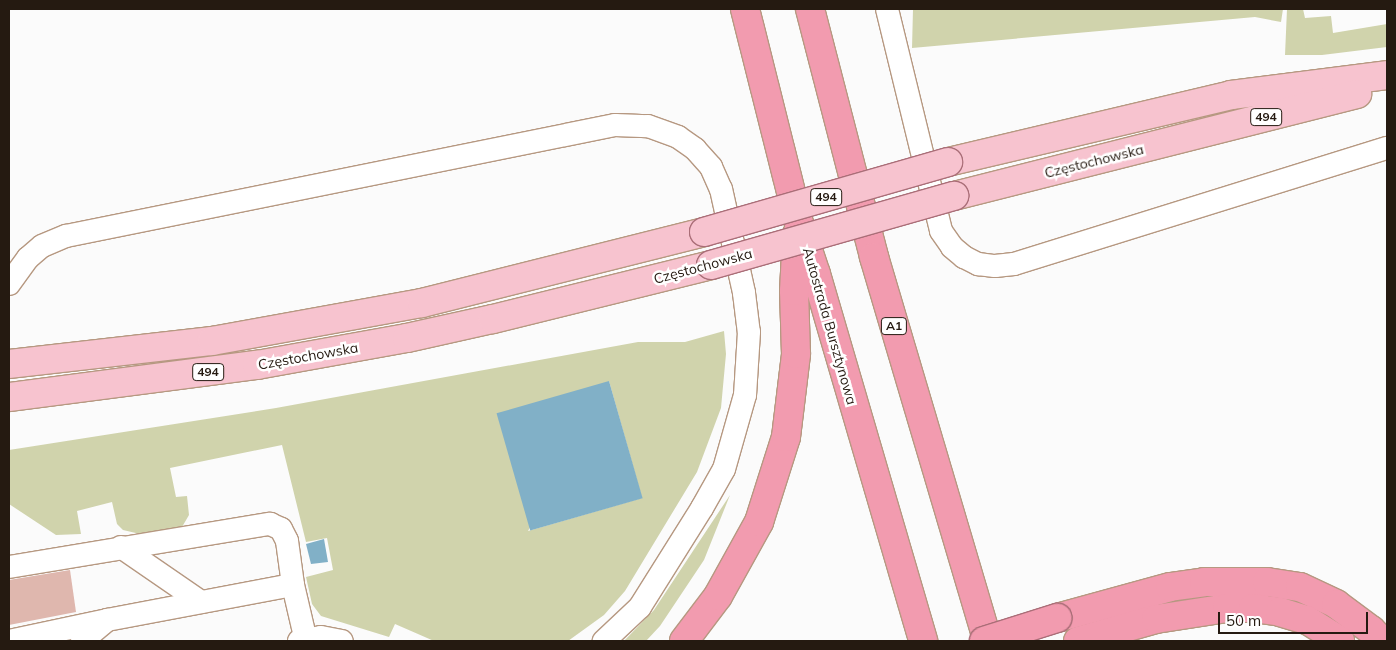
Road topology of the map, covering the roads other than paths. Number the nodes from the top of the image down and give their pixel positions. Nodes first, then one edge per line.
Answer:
1 (745, 9) edge
2 (810, 9) edge
3 (887, 9) edge
4 (1387, 75) edge
5 (1387, 86) edge
6 (1387, 148) edge
7 (798, 220) junction
8 (9, 284) edge
9 (9, 364) edge
10 (9, 397) edge
11 (121, 547) junction
12 (9, 567) edge
13 (293, 585) junction
14 (201, 602) junction
15 (107, 620) junction
16 (9, 641) edge
17 (82, 641) edge
18 (303, 641) edge
19 (342, 641) edge
20 (604, 641) edge
21 (684, 641) edge
22 (923, 641) edge
23 (986, 641) edge
24 (1078, 641) edge
25 (1340, 641) edge
26 (1382, 641) edge

1 - 7 highway, Autostrada Bursztynowa
2 - 23 highway, A1
3 - 6 lane
4 - 9 main road, 494, bridge
5 - 10 main road, Częstochowska / 494, bridge
7 - 21 highway
7 - 22 highway, Autostrada Bursztynowa
8 - 20 lane
11 - 12 lane
11 - 13 lane
11 - 14 lane
13 - 14 lane
13 - 18 lane
14 - 15 lane
15 - 16 lane
15 - 17 lane
18 - 19 lane
23 - 26 highway, bridge
24 - 25 highway

